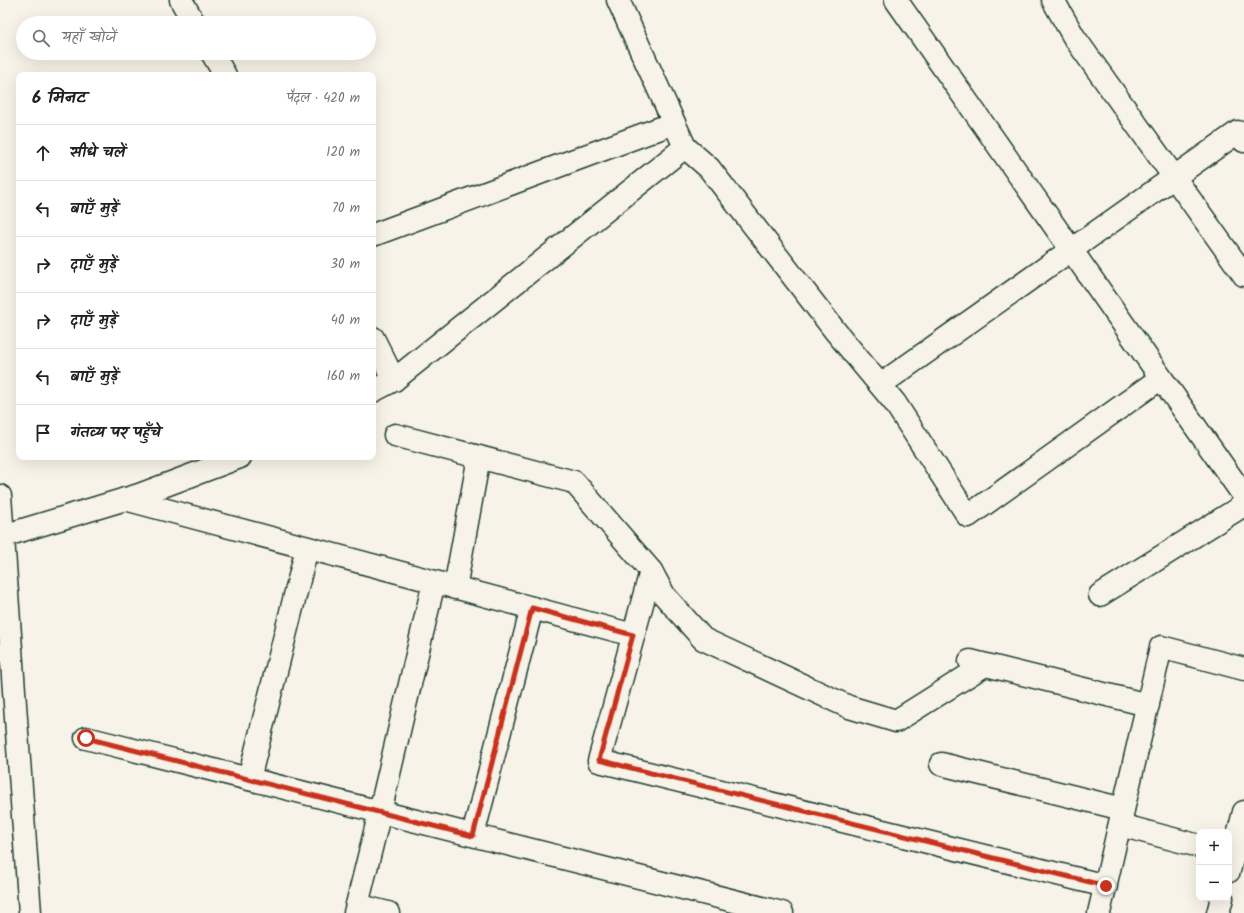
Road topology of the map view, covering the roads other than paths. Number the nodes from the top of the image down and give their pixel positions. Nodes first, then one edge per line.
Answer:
1 (181, 0) edge
2 (618, 0) edge
3 (896, 0) edge
4 (1053, 0) edge
5 (190, 16) edge
6 (216, 60) edge
7 (222, 72) edge
8 (674, 123) junction
9 (1244, 141) edge
10 (685, 147) junction
11 (1174, 177) junction
12 (376, 234) edge
13 (1071, 250) junction
14 (1244, 275) edge
15 (376, 344) edge
16 (1161, 378) junction
17 (394, 380) junction
18 (887, 380) dead end
19 (376, 389) edge
20 (395, 435) dead end
21 (479, 457) junction
22 (232, 460) edge
23 (0, 496) edge
24 (1244, 496) edge
25 (125, 499) junction
26 (1244, 504) edge
27 (3, 536) junction
28 (307, 548) junction
29 (651, 571) junction
30 (434, 582) junction
31 (455, 588) junction
32 (1100, 595) dead end
33 (532, 608) junction
34 (633, 635) junction
35 (1244, 669) edge
36 (1148, 705) junction
37 (86, 738) dead end
38 (941, 764) dead end
39 (249, 779) junction
40 (380, 812) junction
41 (1244, 812) edge
42 (1122, 817) junction
43 (473, 836) junction
44 (1196, 845) edge
45 (1234, 860) edge
46 (1106, 886) junction
47 (1221, 901) edge
48 (356, 909) edge
49 (30, 913) edge
50 (388, 913) edge
51 (782, 913) edge
52 (1099, 913) edge
53 (1218, 913) edge

1 - 5 street
2 - 8 street
3 - 13 street
4 - 11 street
6 - 7 street
8 - 10 street
8 - 12 street
9 - 11 street
10 - 16 street
10 - 17 street
11 - 13 street
11 - 14 street
13 - 16 street
13 - 18 street
15 - 17 street
16 - 24 street
17 - 19 street
20 - 21 street
21 - 29 street
21 - 31 street
22 - 25 street
23 - 27 street
25 - 27 street
25 - 28 street
26 - 32 street
27 - 49 street
28 - 30 street
28 - 39 street
29 - 34 street
29 - 36 street
30 - 31 street
30 - 40 street
31 - 33 street
33 - 34 street
33 - 43 street
34 - 46 street
35 - 36 street
36 - 42 street
37 - 39 street
38 - 42 street
39 - 40 street
40 - 43 street
40 - 48 street
41 - 45 street
42 - 44 street
42 - 46 street
43 - 51 street
46 - 52 street
47 - 53 street
48 - 50 street

